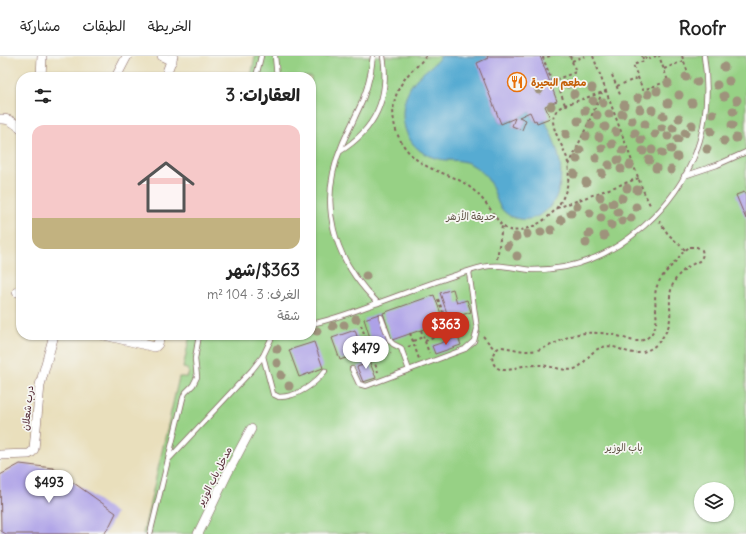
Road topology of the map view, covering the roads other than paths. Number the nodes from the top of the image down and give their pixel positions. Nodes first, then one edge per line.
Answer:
1 (42, 56) edge
2 (127, 56) edge
3 (162, 56) edge
4 (261, 56) edge
5 (275, 56) edge
6 (373, 56) edge
7 (383, 56) edge
8 (704, 56) edge
9 (172, 58) edge
10 (41, 72) edge
11 (119, 72) edge
12 (167, 72) edge
13 (257, 72) edge
14 (277, 72) edge
15 (0, 119) edge
16 (16, 124) edge
17 (339, 152) junction
18 (746, 152) edge
19 (684, 176) junction
20 (469, 272) junction
21 (378, 303) junction
22 (381, 317) dead end
23 (316, 323) edge
24 (53, 340) edge
25 (131, 340) edge
26 (159, 340) edge
27 (198, 340) edge
28 (271, 340) edge
29 (263, 356) junction
30 (352, 369) dead end
31 (409, 370) junction
32 (325, 371) dead end
33 (251, 429) dead end
34 (0, 455) edge
35 (167, 461) junction
36 (150, 534) edge
37 (198, 534) edge

1 - 10 street
2 - 11 street
3 - 9 street
4 - 13 lane
5 - 14 lane
6 - 17 lane
7 - 17 lane
8 - 19 lane
9 - 12 street
15 - 16 street
17 - 21 lane
18 - 19 lane
19 - 20 lane
20 - 21 lane
20 - 31 lane
21 - 23 lane
22 - 31 lane
24 - 34 street, درب شعلان
25 - 26 street
27 - 35 lane
28 - 29 lane
29 - 32 lane
29 - 35 lane
30 - 31 lane
33 - 37 street, مدخل باب الوزير
35 - 36 lane

